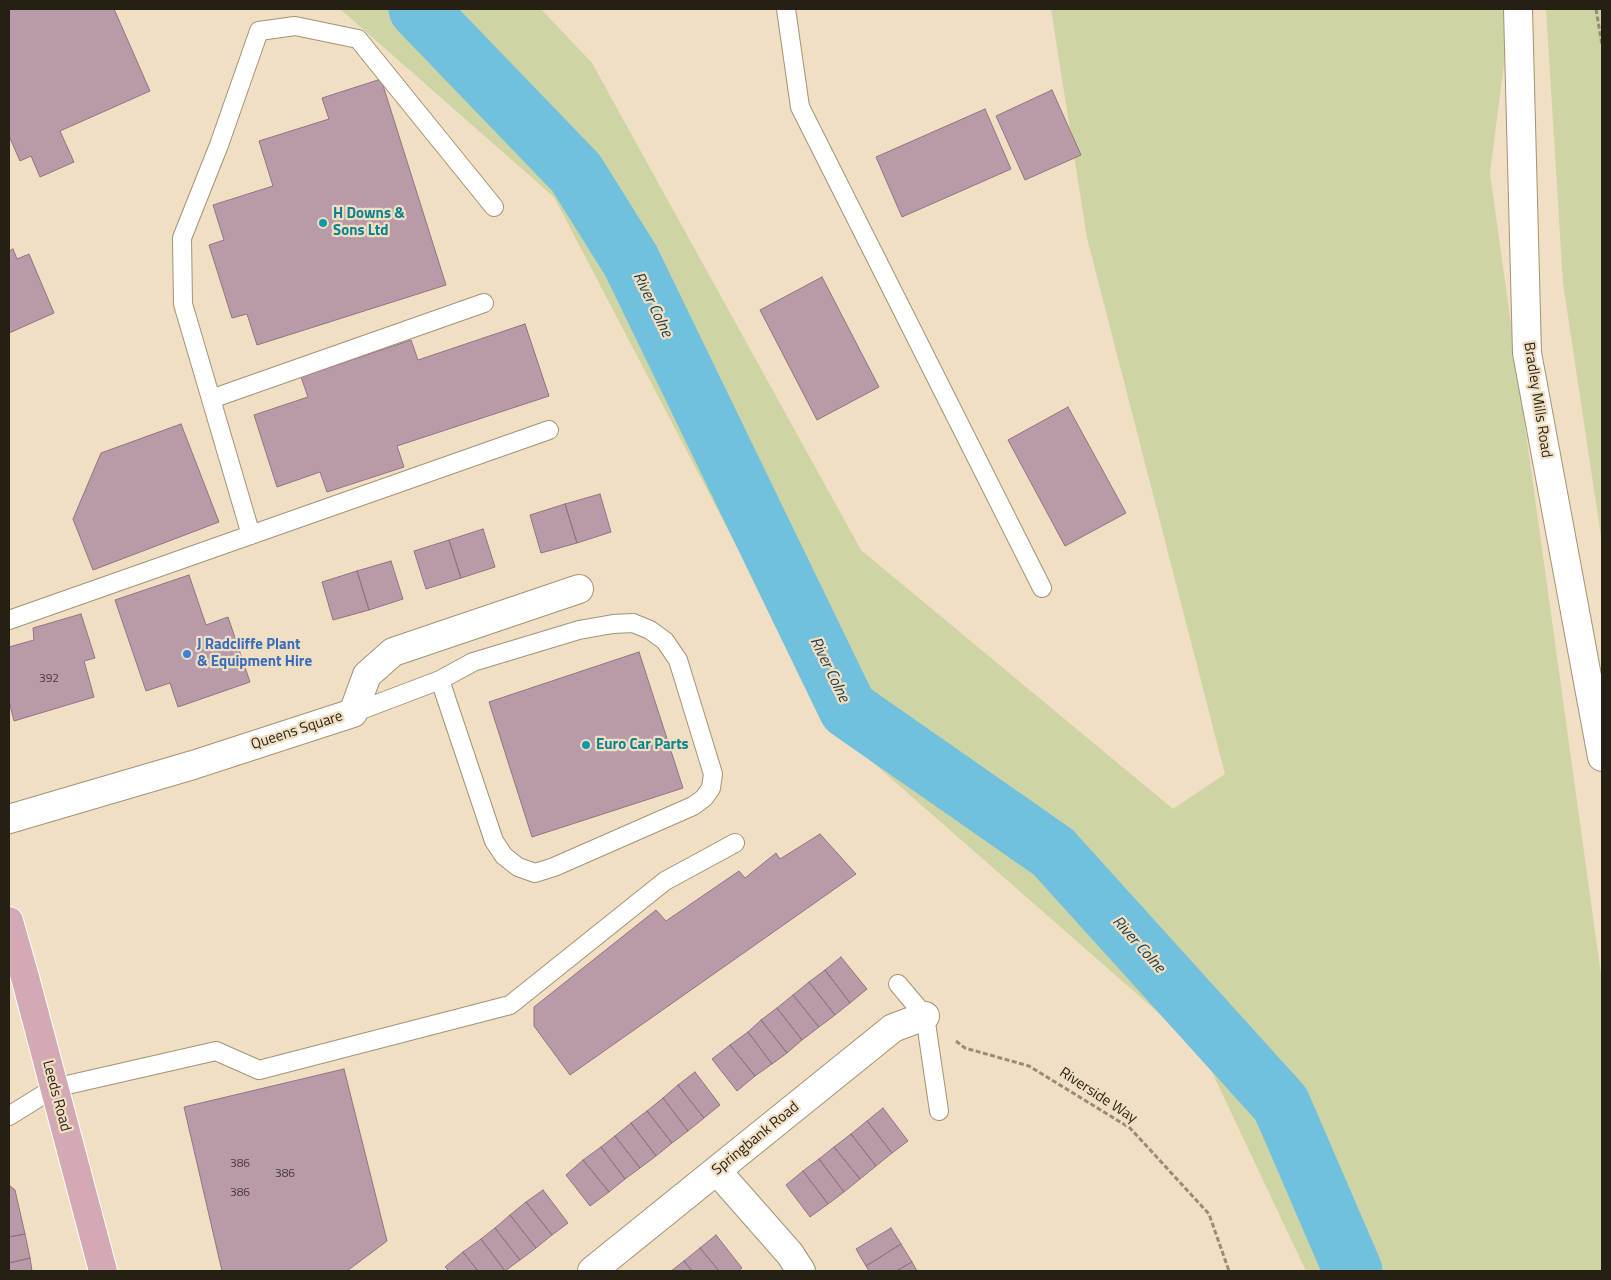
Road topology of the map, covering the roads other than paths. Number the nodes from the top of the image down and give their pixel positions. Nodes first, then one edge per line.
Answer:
1 (786, 9) edge
2 (1518, 9) edge
3 (494, 208) dead end
4 (484, 303) dead end
5 (211, 399) junction
6 (549, 430) dead end
7 (251, 535) junction
8 (1042, 588) dead end
9 (579, 589) dead end
10 (9, 620) edge
11 (440, 680) junction
12 (353, 713) junction
13 (1602, 756) edge
14 (9, 818) edge
15 (735, 843) dead end
16 (9, 922) edge
17 (898, 984) dead end
18 (925, 1016) junction
19 (54, 1088) junction
20 (939, 1111) dead end
21 (9, 1116) edge
22 (717, 1171) junction
23 (103, 1271) edge
24 (592, 1271) edge
25 (801, 1271) edge

1 - 8 lane
2 - 13 street, Bradley Mills Road
3 - 5 lane
4 - 5 lane
5 - 7 lane
6 - 7 lane
7 - 10 lane
9 - 12 street, Queens Square
11 - 11 lane
11 - 12 lane
12 - 14 street, Queens Square
15 - 19 lane
16 - 19 main road, Leeds Road
17 - 18 lane
18 - 20 lane
18 - 22 street, Springbank Road
19 - 21 lane
19 - 23 main road, Leeds Road
22 - 24 street, Springbank Road
22 - 25 street

